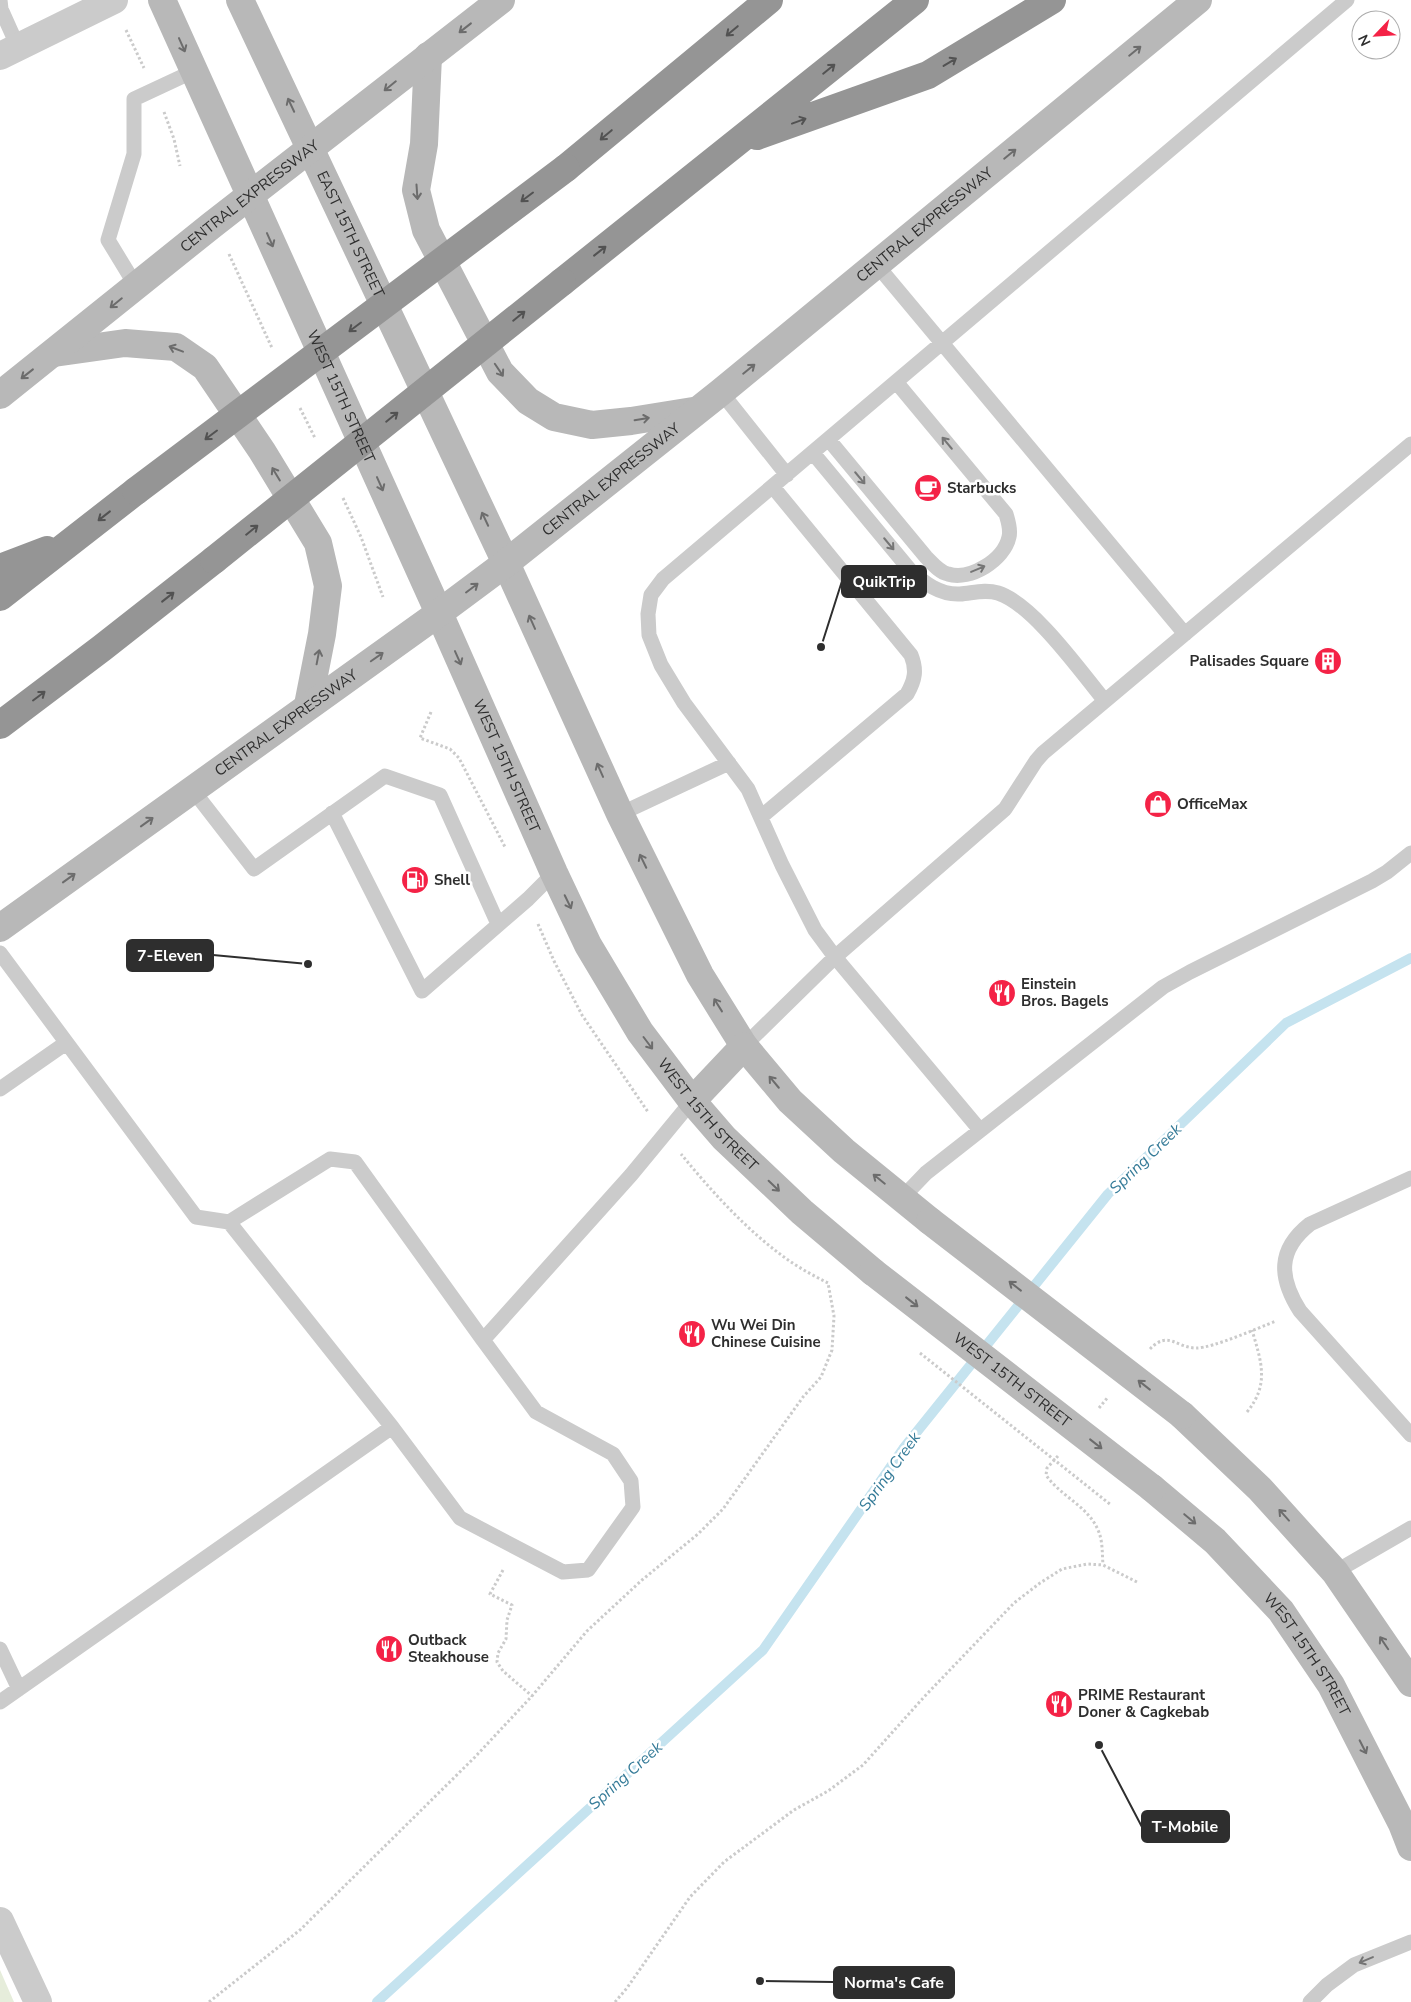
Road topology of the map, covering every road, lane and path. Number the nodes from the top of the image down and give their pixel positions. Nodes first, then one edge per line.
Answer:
1 (0, 0) edge
2 (114, 0) edge
3 (162, 0) edge
4 (240, 0) edge
5 (501, 0) edge
6 (769, 0) edge
7 (915, 0) edge
8 (1052, 0) edge
9 (1198, 0) edge
10 (1347, 0) edge
11 (9, 52) edge
12 (428, 56) junction
13 (194, 71) junction
14 (736, 143) junction
15 (312, 149) junction
16 (249, 196) junction
17 (228, 252) dead end
18 (876, 264) junction
19 (136, 286) junction
20 (942, 344) junction
21 (273, 350) dead end
22 (54, 353) junction
23 (896, 383) junction
24 (721, 392) junction
25 (0, 395) edge
26 (298, 403) dead end
27 (694, 411) junction
28 (315, 439) dead end
29 (829, 440) junction
30 (1411, 444) edge
31 (813, 453) junction
32 (787, 475) junction
33 (773, 487) junction
34 (340, 492) dead end
35 (72, 541) junction
36 (506, 563) junction
37 (0, 568) edge
38 (0, 597) edge
39 (383, 597) dead end
40 (439, 613) junction
41 (1185, 634) junction
42 (1105, 701) junction
43 (308, 705) junction
44 (0, 725) edge
45 (729, 763) junction
46 (192, 789) junction
47 (332, 814) junction
48 (620, 814) junction
49 (761, 817) junction
50 (1411, 853) edge
51 (554, 873) junction
52 (498, 924) junction
53 (0, 928) edge
54 (0, 953) edge
55 (835, 957) junction
56 (66, 1043) junction
57 (744, 1046) junction
58 (0, 1089) edge
59 (692, 1101) junction
60 (980, 1130) junction
61 (1411, 1178) edge
62 (902, 1198) junction
63 (229, 1222) junction
64 (828, 1284) dead end
65 (1300, 1311) junction
66 (1252, 1330) junction
67 (483, 1340) junction
68 (1149, 1349) dead end
69 (918, 1351) dead end
70 (1111, 1394) dead end
71 (1098, 1408) dead end
72 (1247, 1412) dead end
73 (392, 1427) junction
74 (1411, 1435) edge
75 (1060, 1453) dead end
76 (1111, 1505) dead end
77 (1411, 1528) edge
78 (1103, 1565) junction
79 (1335, 1572) junction
80 (1137, 1582) dead end
81 (490, 1594) dead end
82 (0, 1649) edge
83 (1411, 1683) edge
84 (19, 1689) junction
85 (532, 1696) junction
86 (0, 1702) edge
87 (1411, 1848) edge
88 (0, 1921) edge
89 (1411, 1942) edge
90 (38, 2002) edge
91 (209, 2002) edge
92 (615, 2002) edge
93 (1310, 2002) edge

1 - 11 lane
2 - 11 street
3 -> 13 main road
15 -> 4 main road, EAST 15TH STREET
5 -> 12 main road, CENTRAL EXPRESSWAY
6 -> 35 highway, bridge
14 -> 7 highway
14 -> 8 highway
18 -> 9 main road, CENTRAL EXPRESSWAY
10 - 20 lane
12 -> 15 main road, CENTRAL EXPRESSWAY
12 -> 27 main road
13 - 16 main road
13 - 19 lane
44 -> 14 highway, bridge
15 - 16 main road, CENTRAL EXPRESSWAY
36 -> 15 main road, EAST 15TH STREET
16 - 19 main road, CENTRAL EXPRESSWAY
16 -> 40 main road, WEST 15TH STREET
17 - 21 path
18 - 20 lane
24 -> 18 main road, CENTRAL EXPRESSWAY
19 -> 22 main road, CENTRAL EXPRESSWAY
20 - 23 lane
20 - 41 lane
22 -> 25 main road, CENTRAL EXPRESSWAY
43 -> 22 main road
23 - 29 lane
29 -> 23 lane
24 - 27 main road, CENTRAL EXPRESSWAY
24 - 32 lane
26 - 28 path
27 - 36 main road, CENTRAL EXPRESSWAY
29 - 31 lane
30 - 41 lane
31 - 32 lane
31 -> 42 lane
32 - 33 lane
33 - 45 lane
33 - 49 lane
34 - 39 path
35 - 37 highway
35 - 38 highway
40 -> 36 main road, CENTRAL EXPRESSWAY
48 -> 36 main road
43 -> 40 main road, CENTRAL EXPRESSWAY
40 -> 51 main road, WEST 15TH STREET
41 - 42 lane
42 - 55 lane
43 - 46 main road, CENTRAL EXPRESSWAY
45 - 48 lane
45 - 49 lane
46 - 47 lane
53 -> 46 main road, CENTRAL EXPRESSWAY
47 - 52 lane
47 - 52 lane
57 -> 48 main road
49 - 55 lane
50 - 60 lane
51 - 52 lane
51 -> 59 main road, WEST 15TH STREET
54 - 56 lane
55 - 57 lane
55 - 60 lane
56 - 58 lane
56 - 63 lane
57 - 59 main road
62 -> 57 main road
59 - 67 lane
59 -> 87 main road, WEST 15TH STREET, bridge
60 - 62 lane
61 - 65 lane
79 -> 62 main road, bridge
63 - 67 lane
63 - 73 lane
64 - 85 path
65 - 66 path
65 - 74 lane
66 - 68 path
66 - 72 path
67 - 73 lane
69 - 76 path, bridge
70 - 71 path
73 - 84 lane
75 - 78 path
77 - 79 lane
78 - 80 path
78 - 92 path
83 -> 79 main road
81 - 85 path
82 - 84 lane
84 - 86 lane
85 - 91 path
88 - 90 street
89 -> 93 lane

